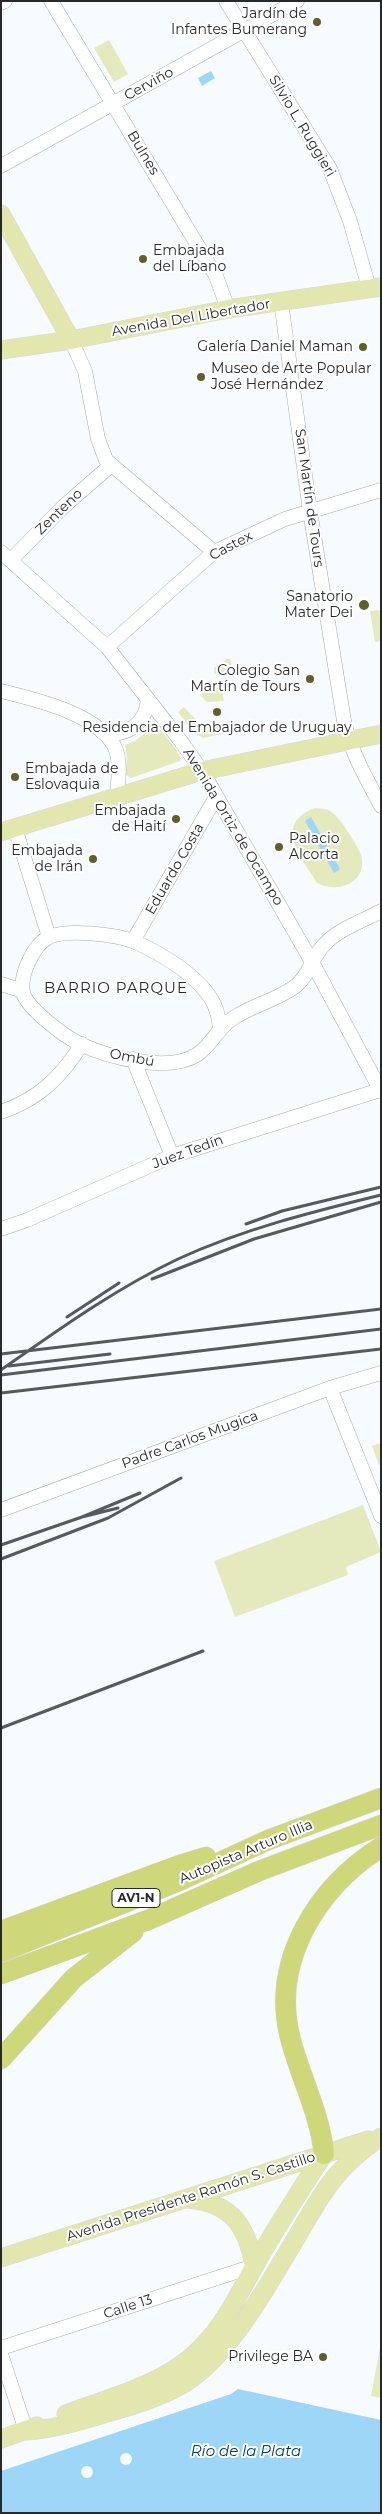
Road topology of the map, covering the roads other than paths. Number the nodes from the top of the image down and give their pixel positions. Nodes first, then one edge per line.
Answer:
1 (5, 1) edge
2 (52, 1) edge
3 (226, 1) edge
4 (297, 1) edge
5 (1, 4) edge
6 (244, 30) junction
7 (114, 104) junction
8 (1, 166) edge
9 (1, 214) edge
10 (375, 288) edge
11 (281, 302) junction
12 (228, 309) junction
13 (71, 340) junction
14 (1, 350) edge
15 (110, 466) junction
16 (381, 490) edge
17 (310, 511) junction
18 (214, 552) junction
19 (6, 556) edge
20 (107, 647) junction
21 (1, 691) edge
22 (148, 699) junction
23 (102, 732) junction
24 (381, 734) edge
25 (349, 741) junction
26 (202, 771) junction
27 (117, 797) junction
28 (216, 797) junction
29 (381, 806) edge
30 (8, 830) edge
31 (381, 911) edge
32 (49, 937) junction
33 (133, 941) junction
34 (312, 962) junction
35 (1, 984) edge
36 (23, 991) junction
37 (220, 1029) junction
38 (82, 1044) junction
39 (133, 1060) junction
40 (380, 1090) edge
41 (1, 1112) edge
42 (172, 1156) junction
43 (1, 1229) edge
44 (381, 1373) edge
45 (330, 1388) junction
46 (1, 1510) edge
47 (381, 1516) edge
48 (381, 1798) edge
49 (381, 1825) edge
50 (268, 1840) junction
51 (381, 1847) edge
52 (148, 1920) junction
53 (1, 1931) edge
54 (1, 1952) edge
55 (1, 1974) edge
56 (1, 2059) edge
57 (381, 2136) edge
58 (324, 2154) junction
59 (184, 2199) junction
60 (1, 2258) edge
61 (254, 2266) junction
62 (1, 2348) edge
63 (1, 2354) edge
64 (26, 2430) junction
65 (1, 2439) edge

1 - 5 street
2 - 7 street, Bulnes
3 - 6 street, Silvio L. Ruggieri
4 - 6 street, Cerviño
6 - 7 street, Cerviño
6 - 10 street, Silvio L. Ruggieri
7 - 8 street, Cerviño
7 - 12 street, Bulnes
9 - 13 main road
10 - 11 main road, Avenida Del Libertador
11 - 12 main road, Avenida Del Libertador
11 - 17 street, San Martín de Tours
12 - 13 main road, Avenida Del Libertador
13 - 14 main road, Avenida Del Libertador
13 - 15 street
15 - 18 street
15 - 19 street, Zenteno
16 - 17 street, Castex
17 - 18 street, Castex
17 - 25 street, San Martín de Tours
18 - 20 street, Castex
19 - 20 street, Avenida Ortiz de Ocampo
20 - 22 street, Avenida Ortiz de Ocampo
21 - 23 street
22 - 23 street
22 - 26 street, Avenida Ortiz de Ocampo
23 - 27 street
24 - 25 main road
25 - 26 main road
25 - 29 street, San Martín de Tours
26 - 27 main road
26 - 28 street, Avenida Ortiz de Ocampo
27 - 30 main road
28 - 33 street, Eduardo Costa
28 - 34 street, Avenida Ortiz de Ocampo
30 - 32 street
31 - 34 street, Ombú
32 - 33 street
32 - 36 street
33 - 37 street
34 - 37 street, Ombú
34 - 40 street, Avenida Ortiz de Ocampo
35 - 36 street
36 - 38 street, Ombú
37 - 39 street, Ombú
38 - 39 street, Ombú
38 - 41 street
39 - 42 street
40 - 42 street, Juez Tedín
42 - 43 street, Juez Tedín
44 - 45 street, Padre Carlos Mugica
45 - 46 street, Padre Carlos Mugica
45 - 47 street
48 - 50 highway, Autopista Arturo Illia / AV1-N
49 - 52 highway, Autopista Arturo Illia / AV1-N
50 - 53 highway
50 - 54 highway, Autopista Arturo Illia / AV1-N
51 - 58 highway
52 - 55 highway, Autopista Arturo Illia / AV1-N
52 - 56 highway
57 - 58 main road, Avenida Presidente Ramón S. Castillo
57 - 64 main road
58 - 59 main road, Avenida Presidente Ramón S. Castillo
58 - 61 main road
59 - 60 main road, Avenida Presidente Ramón S. Castillo
59 - 61 main road
61 - 62 street, Calle 13
61 - 64 main road
63 - 64 street
64 - 65 main road

